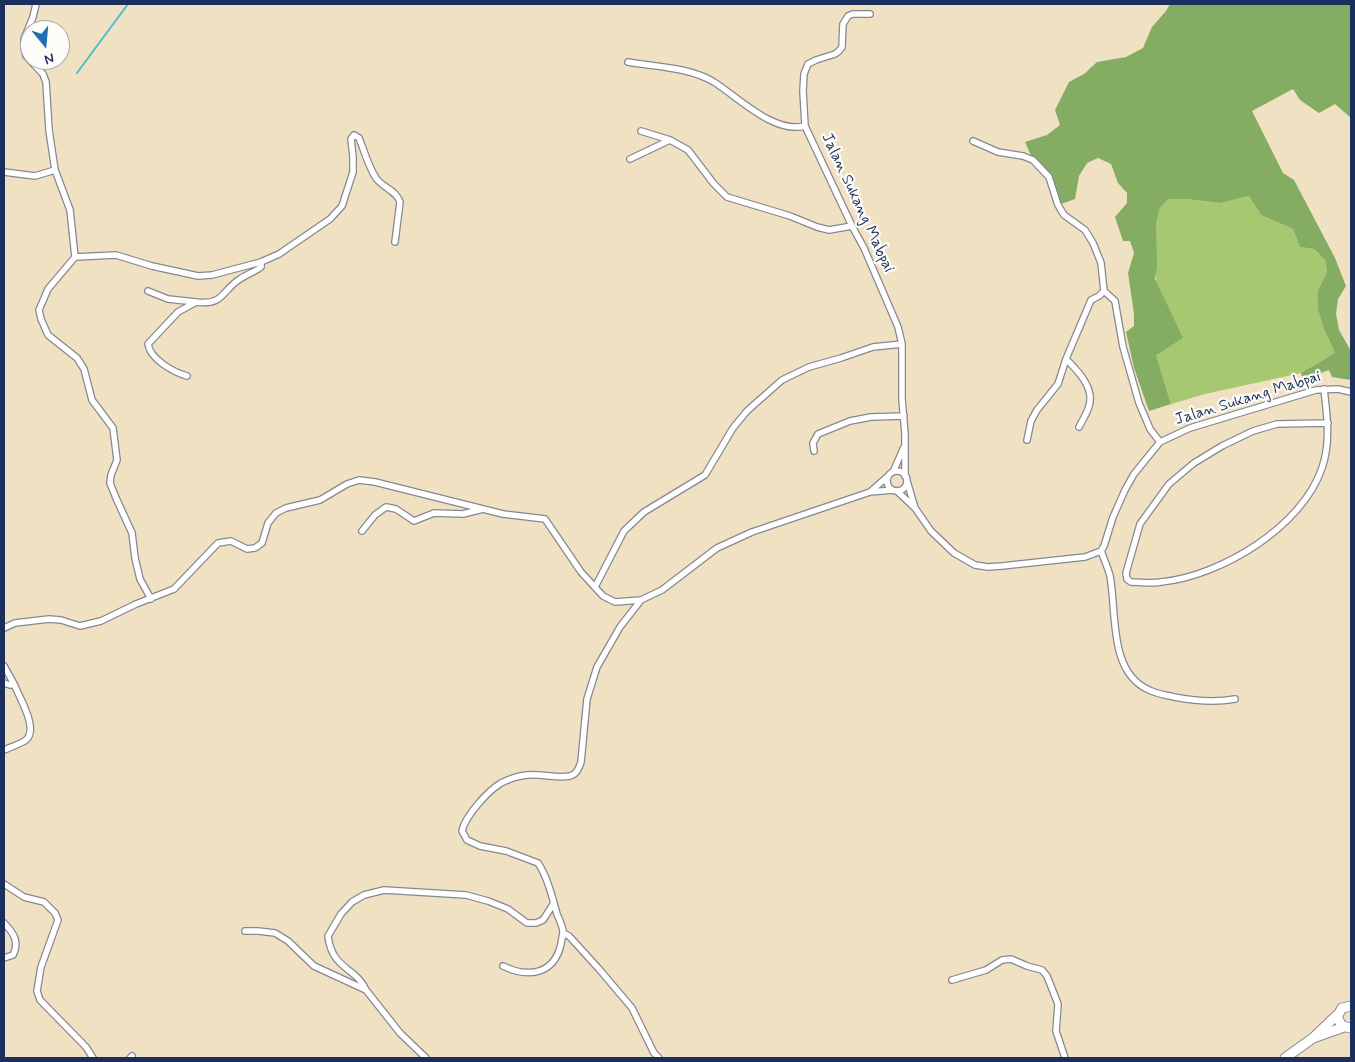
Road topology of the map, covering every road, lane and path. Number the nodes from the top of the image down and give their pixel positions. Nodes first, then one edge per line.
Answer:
1 (36, 4) edge
2 (870, 14) dead end
3 (628, 62) dead end
4 (805, 126) junction
5 (641, 131) dead end
6 (670, 140) junction
7 (972, 141) dead end
8 (630, 159) dead end
9 (56, 170) junction
10 (4, 172) edge
11 (852, 226) junction
12 (395, 242) dead end
13 (75, 257) junction
14 (261, 262) junction
15 (148, 290) dead end
16 (1104, 290) junction
17 (196, 302) junction
18 (902, 344) junction
19 (1066, 360) junction
20 (186, 376) dead end
21 (1324, 388) junction
22 (1351, 392) edge
23 (904, 416) junction
24 (1328, 423) junction
25 (1079, 427) dead end
26 (1027, 440) dead end
27 (1160, 442) junction
28 (905, 445) junction
29 (814, 451) dead end
30 (891, 474) junction
31 (906, 479) junction
32 (895, 491) junction
33 (870, 492) junction
34 (915, 508) junction
35 (483, 509) junction
36 (362, 531) dead end
37 (1101, 551) junction
38 (595, 588) junction
39 (152, 599) junction
40 (641, 600) junction
41 (4, 628) edge
42 (4, 666) edge
43 (4, 684) edge
44 (14, 684) junction
45 (1235, 699) dead end
46 (4, 750) edge
47 (4, 884) edge
48 (554, 904) junction
49 (4, 923) edge
50 (245, 931) dead end
51 (563, 933) junction
52 (4, 958) edge
53 (503, 966) dead end
54 (952, 980) dead end
55 (366, 990) junction
56 (1350, 1005) edge
57 (1338, 1015) junction
58 (1349, 1028) edge
59 (1313, 1038) junction
60 (93, 1058) edge
61 (426, 1058) edge
62 (659, 1058) edge
63 (1065, 1058) edge
64 (1285, 1058) edge

1 - 9 street
2 - 4 street, Jalan Sukang Mabpai
3 - 4 street
4 - 11 street, Jalan Sukang Mabpai
5 - 6 street
6 - 8 street
6 - 11 street
7 - 16 street
9 - 10 street
9 - 13 street
11 - 18 street, Jalan Sukang Mabpai
12 - 14 street
13 - 14 street
13 - 39 street
14 - 17 street
15 - 17 street
16 - 19 street
16 - 27 street
17 - 20 street
18 - 23 street, Jalan Sukang Mabpai
18 - 38 street
19 - 25 street
19 - 26 street
21 - 22 street, Jalan Sukang Mabpai
21 - 24 street
21 - 27 street, Jalan Sukang Mabpai
23 - 28 street, Jalan Sukang Mabpai
23 - 29 street
24 - 24 street
27 - 37 street, Jalan Sukang Mabpai
28 - 30 street, Jalan Sukang Mabpai
28 - 31 street, Jalan Sukang Mabpai
30 - 31 street
30 - 32 street
30 - 33 street
31 - 32 street
31 - 34 street, Jalan Sukang Mabpai
32 - 33 street
32 - 34 street, Jalan Sukang Mabpai
33 - 40 street
34 - 37 street, Jalan Sukang Mabpai
35 - 36 street
35 - 38 street
35 - 39 street
37 - 45 street
38 - 40 street
39 - 41 street
40 - 48 street
42 - 44 street
43 - 44 street
44 - 46 street
47 - 60 street
48 - 51 street
48 - 55 street
49 - 52 street
50 - 55 street
51 - 53 street
51 - 62 street
54 - 63 street
55 - 61 street
56 - 57 street
57 - 58 street
57 - 59 street
58 - 59 street
59 - 64 street

